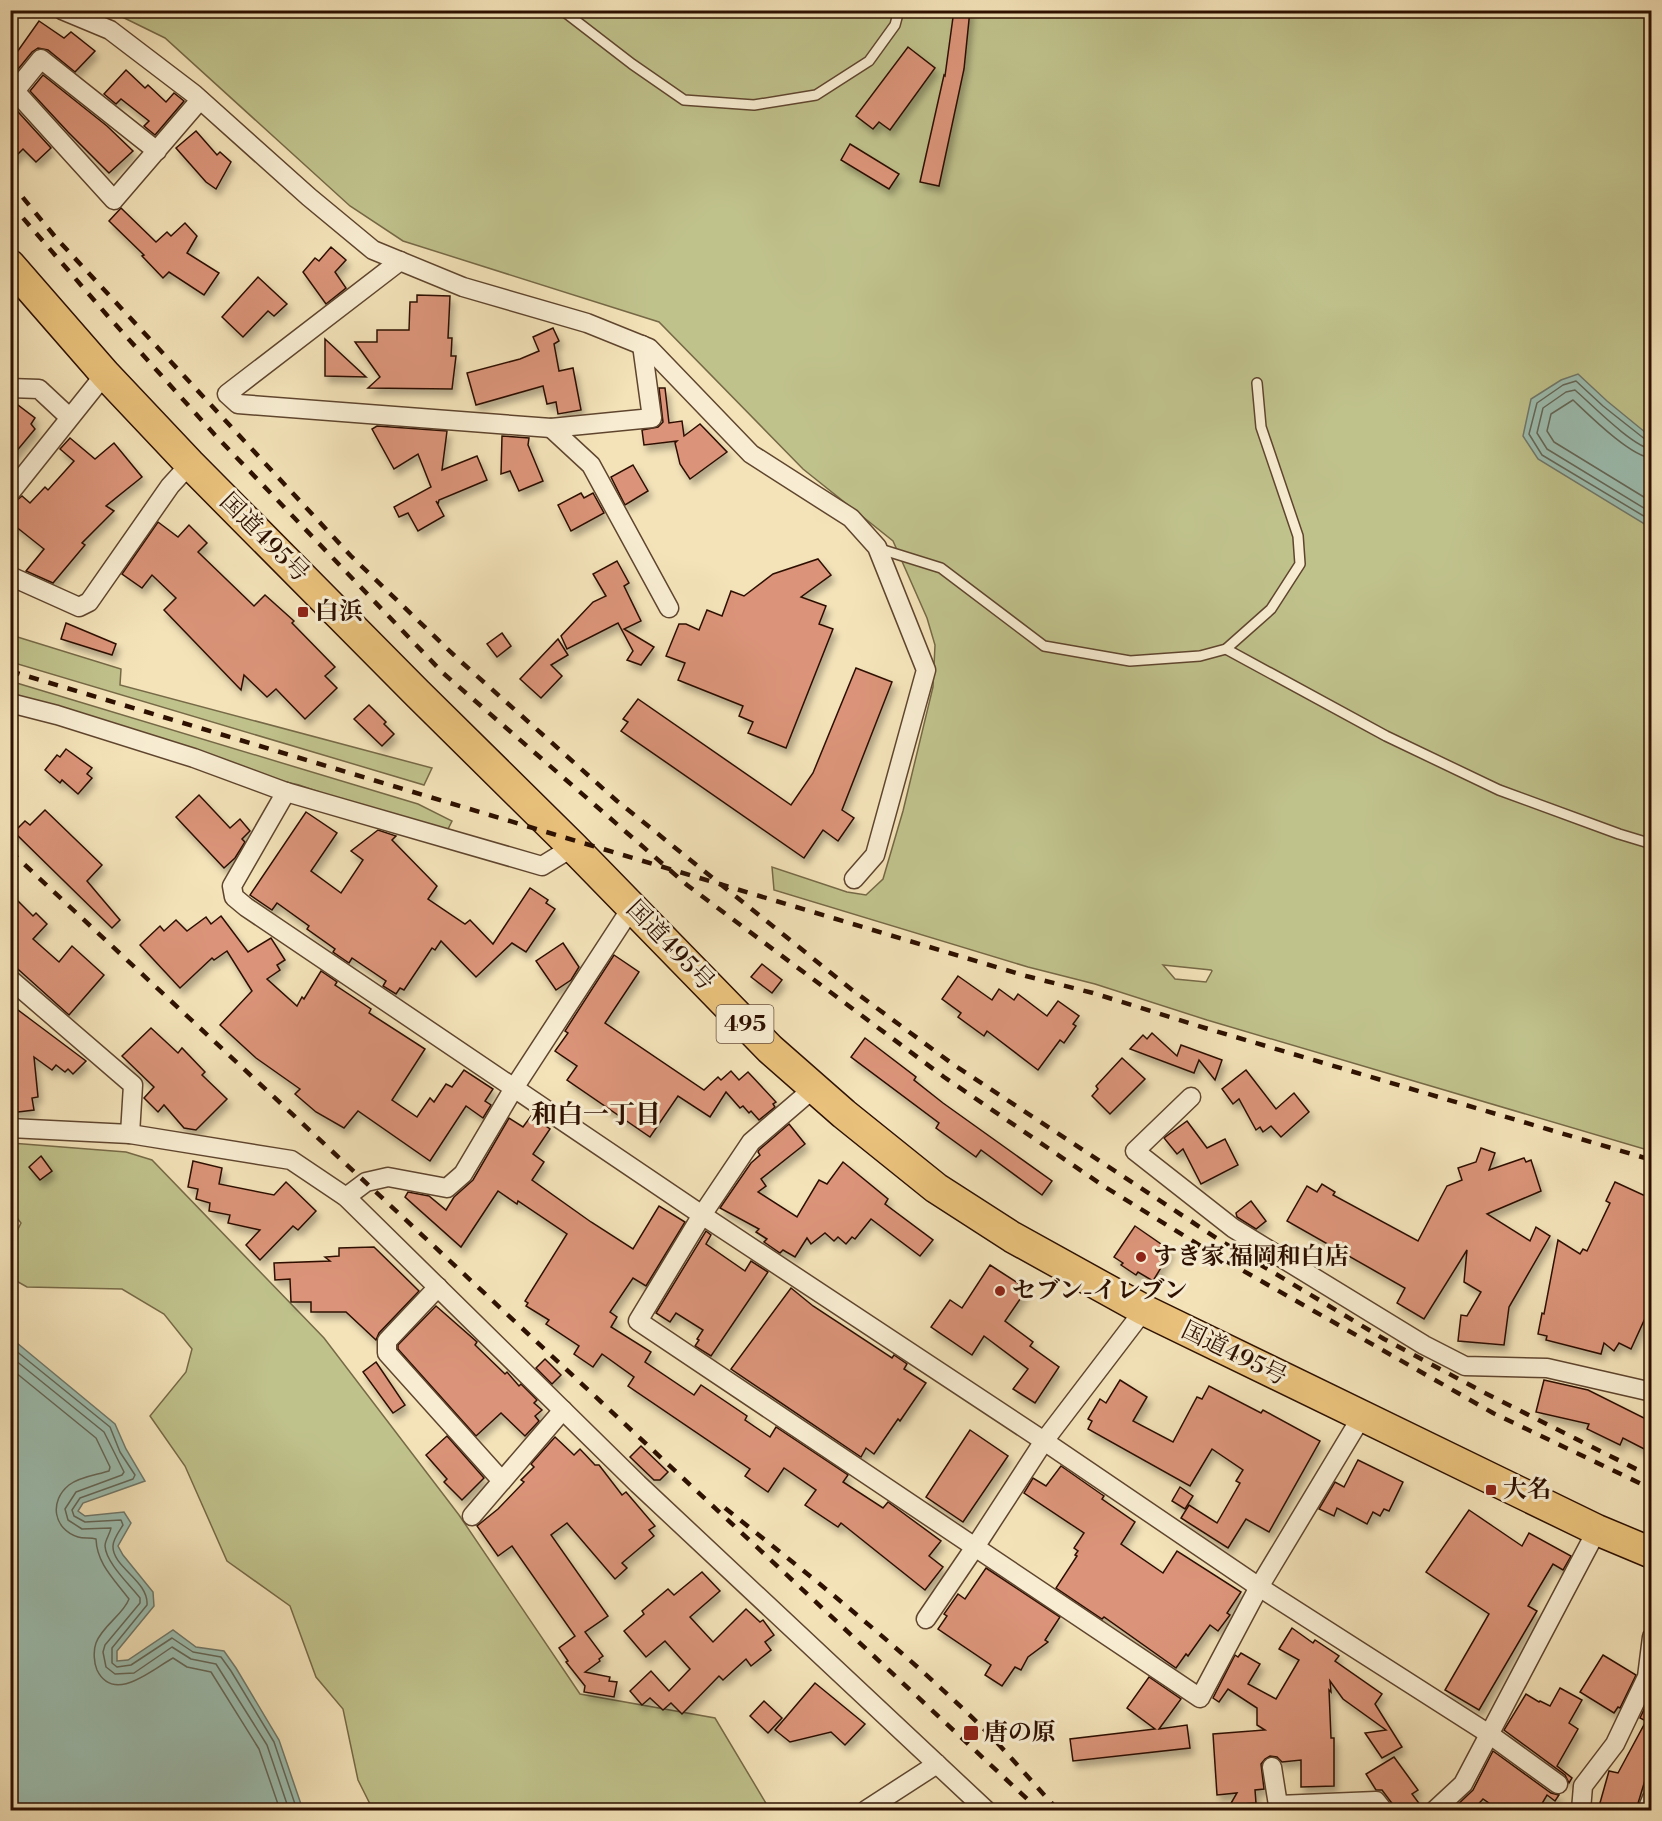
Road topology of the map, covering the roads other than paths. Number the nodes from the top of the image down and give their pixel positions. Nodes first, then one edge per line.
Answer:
1 (62, 10) edge
2 (562, 10) edge
3 (899, 10) edge
4 (200, 100) junction
5 (157, 151) junction
6 (400, 261) junction
7 (10, 265) edge
8 (642, 345) junction
9 (105, 374) junction
10 (1257, 383) dead end
11 (10, 388) edge
12 (69, 417) junction
13 (551, 428) junction
14 (190, 464) junction
15 (10, 493) edge
16 (876, 547) junction
17 (10, 576) edge
18 (669, 608) dead end
19 (1226, 649) junction
20 (10, 703) edge
21 (286, 792) junction
22 (1652, 844) edge
23 (573, 847) junction
24 (854, 879) dead end
25 (632, 907) junction
26 (10, 979) edge
27 (514, 1088) junction
28 (814, 1088) junction
29 (1191, 1097) dead end
30 (10, 1128) edge
31 (130, 1134) junction
32 (346, 1197) junction
33 (702, 1215) junction
34 (438, 1287) junction
35 (1144, 1310) junction
36 (1652, 1392) edge
37 (563, 1410) junction
38 (1362, 1416) junction
39 (1044, 1441) junction
40 (502, 1481) junction
41 (472, 1516) dead end
42 (1597, 1530) junction
43 (975, 1547) junction
44 (1652, 1553) edge
45 (1259, 1587) junction
46 (926, 1619) dead end
47 (1652, 1637) edge
48 (1489, 1734) junction
49 (937, 1764) junction
50 (1272, 1767) dead end
51 (1558, 1784) dead end
52 (1652, 1798) edge
53 (866, 1810) edge
54 (986, 1810) edge
55 (1383, 1810) edge
56 (1435, 1810) edge
57 (1581, 1810) edge
58 (1647, 1810) edge

1 - 4 street
2 - 3 lane
4 - 5 street
4 - 6 street
5 - 5 street
6 - 8 street
6 - 13 street
7 - 9 highway, 国道495号 / 495
8 - 13 street
8 - 16 street
9 - 12 street
9 - 14 highway, 国道495号 / 495
10 - 19 lane
11 - 12 street
12 - 15 street
13 - 18 street
14 - 17 street
14 - 23 highway, 国道495号 / 495
16 - 19 lane
16 - 24 street
19 - 22 lane
20 - 21 street
21 - 23 street
21 - 27 street
23 - 25 highway, 国道495号 / 495
25 - 27 street
25 - 28 highway, 国道495号 / 495
26 - 31 street
27 - 32 street
27 - 33 street
28 - 33 street
28 - 35 highway, 国道495号 / 495
29 - 36 street
30 - 31 street
31 - 32 street
32 - 34 street
33 - 39 street
33 - 43 street
34 - 37 street
34 - 40 street
35 - 38 highway, 国道495号 / 495
35 - 39 street
37 - 40 street
37 - 49 street
38 - 42 highway, 国道495号 / 495
38 - 45 street
39 - 43 street
39 - 45 street
40 - 41 street
42 - 44 highway, 国道495号 / 495
42 - 48 street
43 - 45 street
43 - 46 street
45 - 48 street
47 - 57 street
48 - 51 street
48 - 56 street
49 - 53 street
49 - 54 street
50 - 55 street
52 - 58 street

